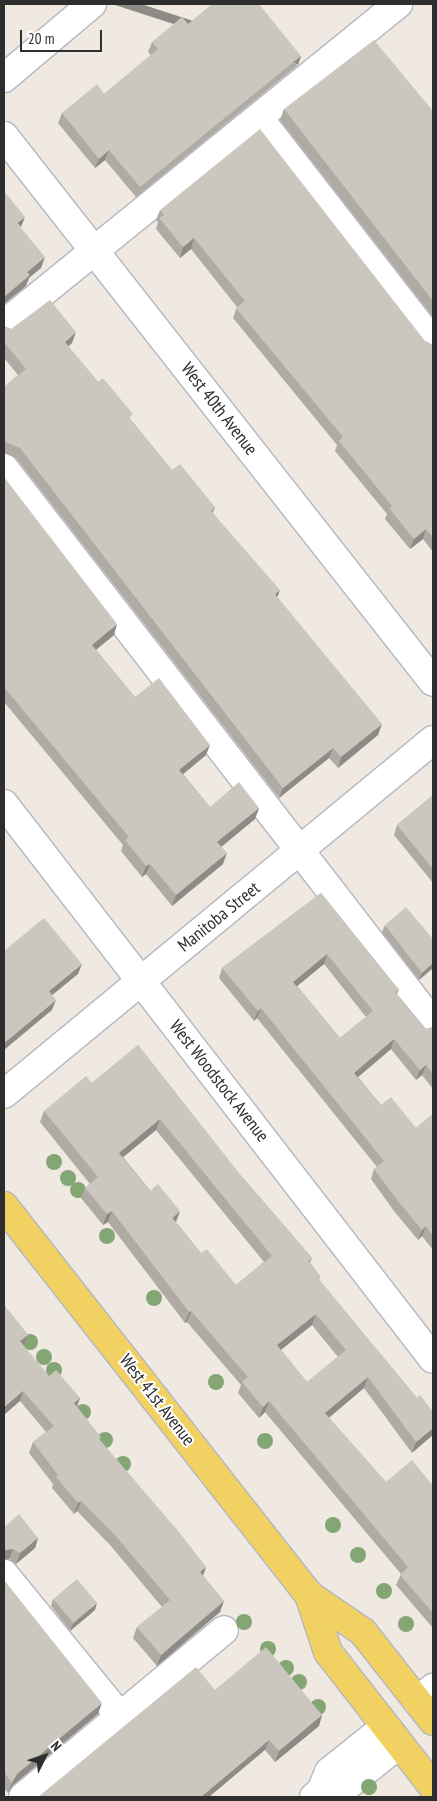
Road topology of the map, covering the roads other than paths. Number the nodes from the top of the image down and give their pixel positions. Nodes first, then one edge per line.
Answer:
1 (92, 4) edge
2 (398, 4) edge
3 (4, 78) edge
4 (259, 118) junction
5 (4, 136) edge
6 (94, 251) junction
7 (4, 324) edge
8 (433, 342) edge
9 (4, 468) edge
10 (433, 682) edge
11 (433, 740) edge
12 (4, 804) edge
13 (299, 852) junction
14 (140, 980) junction
15 (433, 1023) edge
16 (4, 1094) edge
17 (4, 1206) edge
18 (433, 1359) edge
19 (4, 1574) edge
20 (309, 1595) junction
21 (224, 1630) dead end
22 (430, 1708) edge
23 (120, 1716) junction
24 (392, 1735) junction
25 (433, 1787) edge
26 (318, 1794) edge
27 (23, 1797) edge

1 - 3 street
2 - 4 street
4 - 6 street
4 - 8 street
5 - 6 street, West 40th Avenue
6 - 7 street
6 - 10 street, West 40th Avenue
9 - 13 street
11 - 13 street, Manitoba Street
12 - 14 street, West Woodstock Avenue
13 - 14 street, Manitoba Street
13 - 15 street
14 - 16 street, Manitoba Street
14 - 18 street, West Woodstock Avenue
17 - 20 main road, West 41st Avenue
19 - 23 street
20 - 22 main road, West 41st Avenue
20 - 24 main road, West 41st Avenue
21 - 23 street
23 - 27 street
24 - 25 main road, West 41st Avenue
24 - 26 street

